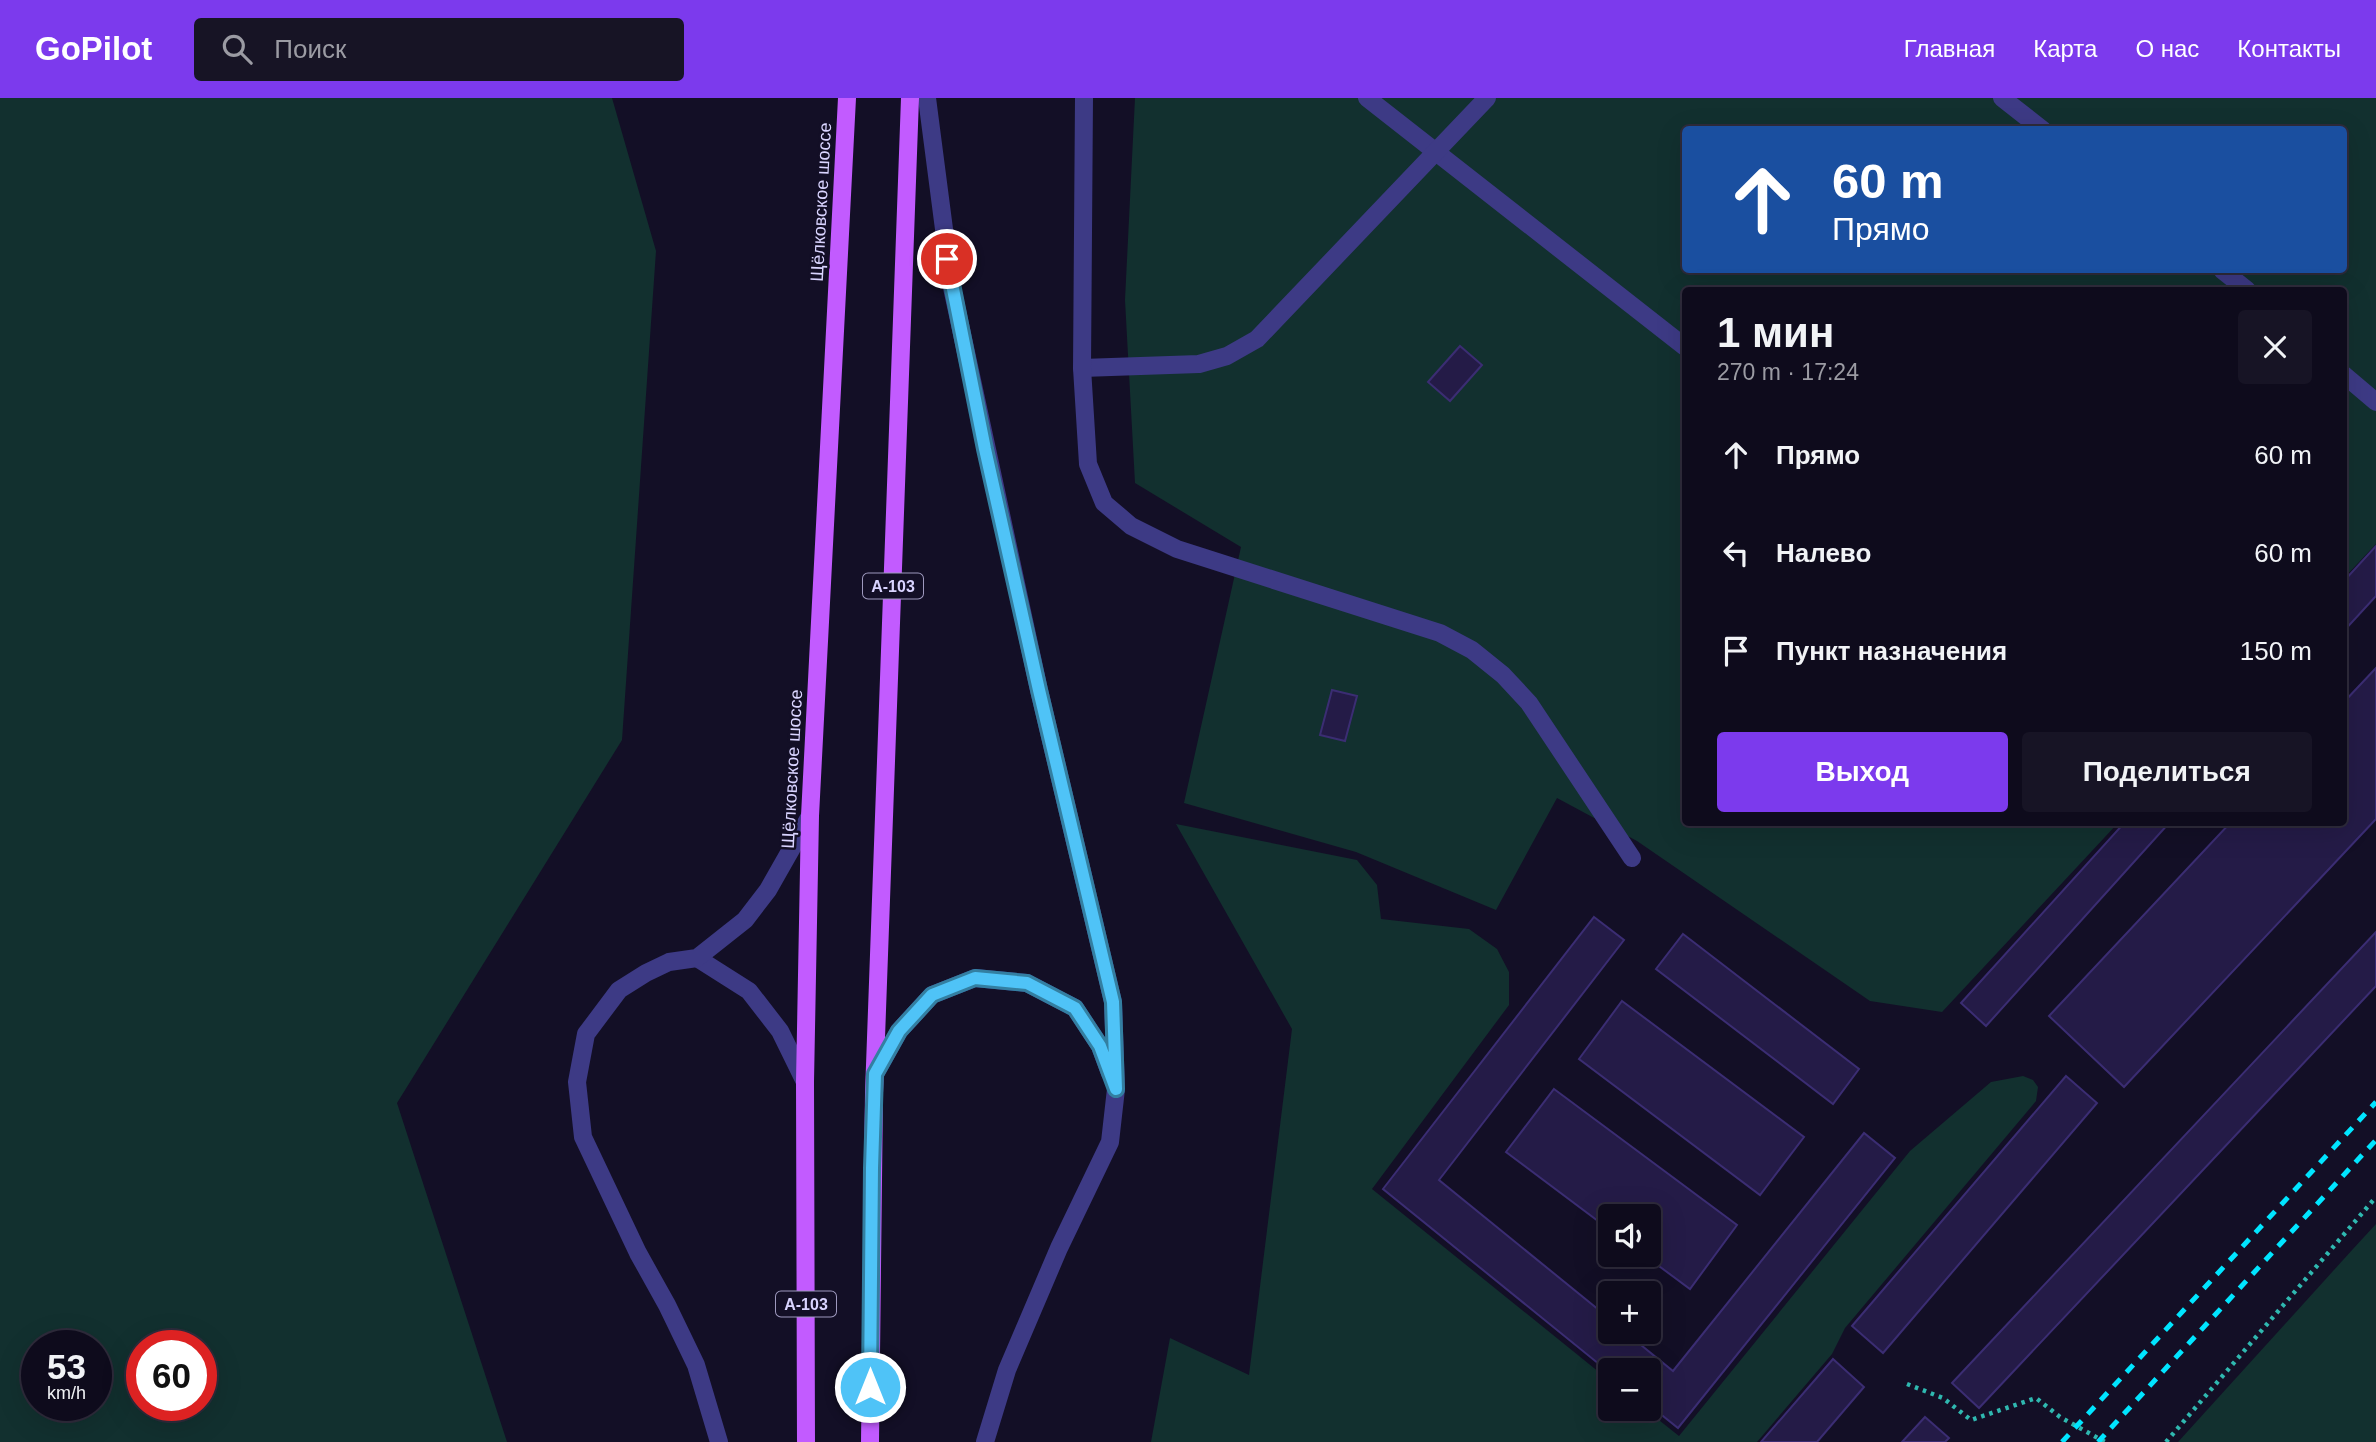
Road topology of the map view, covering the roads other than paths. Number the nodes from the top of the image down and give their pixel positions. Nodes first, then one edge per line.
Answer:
1 (847, 98) edge
2 (910, 98) edge
3 (927, 98) edge
4 (1084, 98) edge
5 (1367, 98) edge
6 (1487, 98) edge
7 (2002, 98) edge
8 (2038, 126) edge
9 (1436, 151) junction
10 (2226, 273) edge
11 (2243, 287) edge
12 (1682, 345) edge
13 (1082, 368) junction
14 (2347, 377) edge
15 (2376, 402) edge
16 (810, 816) junction
17 (1632, 859) dead end
18 (697, 958) junction
19 (875, 1074) junction
20 (805, 1082) junction
21 (1116, 1089) junction
22 (719, 1442) edge
23 (806, 1442) edge
24 (870, 1442) edge
25 (985, 1442) edge

1 - 16 main road, Щёлковское шоссе / А-103
2 - 19 main road, А-103
3 - 21 street
4 - 13 street
5 - 9 street
6 - 9 street
7 - 8 street
9 - 12 street
9 - 13 street
10 - 11 street
13 - 17 street
14 - 15 street
16 - 18 street
16 - 20 main road, Щёлковское шоссе / А-103
18 - 20 street
18 - 22 street
19 - 21 street
19 - 24 main road, А-103
20 - 23 main road, Щёлковское шоссе / А-103
21 - 25 street

